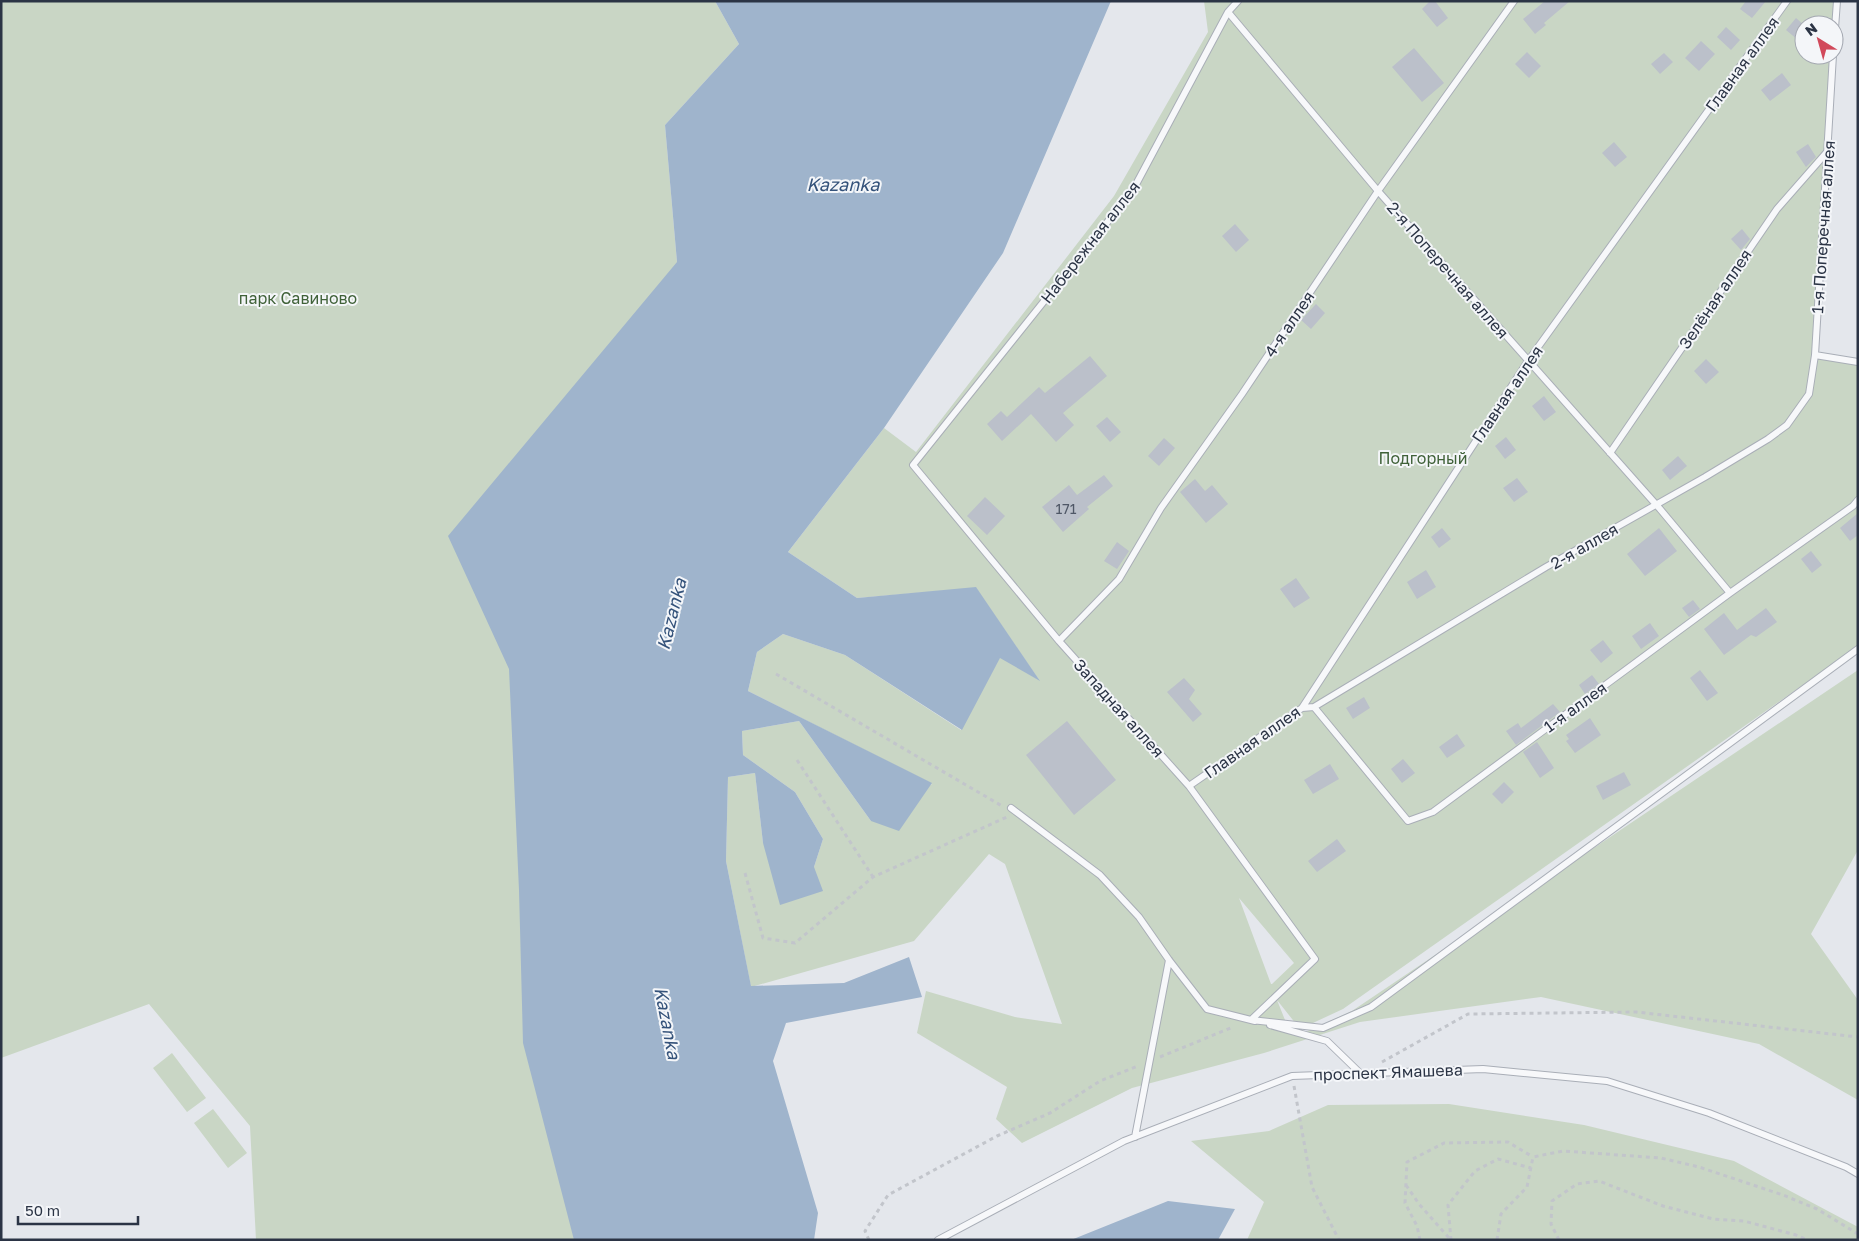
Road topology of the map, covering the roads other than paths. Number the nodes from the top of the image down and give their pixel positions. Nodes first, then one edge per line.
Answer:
1 (1238, 1) edge
2 (1514, 1) edge
3 (1787, 1) edge
4 (1836, 1) edge
5 (1228, 12) junction
6 (1835, 15) edge
7 (1832, 65) edge
8 (1827, 152) junction
9 (1378, 191) junction
10 (1815, 355) junction
11 (1528, 361) junction
12 (1858, 362) edge
13 (1610, 453) junction
14 (913, 465) joint
15 (1858, 500) edge
16 (1655, 504) junction
17 (1730, 593) junction
18 (1059, 642) junction
19 (1858, 649) edge
20 (1314, 707) junction
21 (1302, 708) junction
22 (1189, 786) junction
23 (1011, 810) road end
24 (1169, 960) junction
25 (1251, 1020) junction
26 (1360, 1073) junction
27 (1135, 1137) junction
28 (1858, 1174) edge
29 (938, 1240) edge

1 - 5 lane, Набережная аллея
2 - 9 lane, 4-я аллея
3 - 11 lane, Главная аллея
4 - 6 lane
5 - 9 lane, 2-я Поперечная аллея
5 - 14 lane, Набережная аллея
7 - 8 lane, 1-я Поперечная аллея
8 - 10 lane, 1-я Поперечная аллея
8 - 13 lane, Зелёная аллея
9 - 11 lane, 2-я Поперечная аллея
9 - 18 lane, 4-я аллея
10 - 12 lane
10 - 16 lane, 2-я аллея
11 - 13 lane, 2-я Поперечная аллея
11 - 21 lane, Главная аллея
13 - 16 lane, 2-я Поперечная аллея
14 - 18 lane, Западная аллея
15 - 17 lane, 1-я аллея
16 - 17 lane, 2-я Поперечная аллея
16 - 20 lane, 2-я аллея
17 - 20 lane, 1-я аллея
18 - 22 lane, Западная аллея
19 - 25 lane
20 - 21 lane
21 - 22 lane, Главная аллея
22 - 25 lane, Западная аллея
23 - 24 lane
24 - 25 lane
24 - 27 lane
25 - 26 lane
26 - 27 lane, проспект Ямашева
26 - 28 lane, проспект Ямашева
27 - 29 lane, проспект Ямашева

